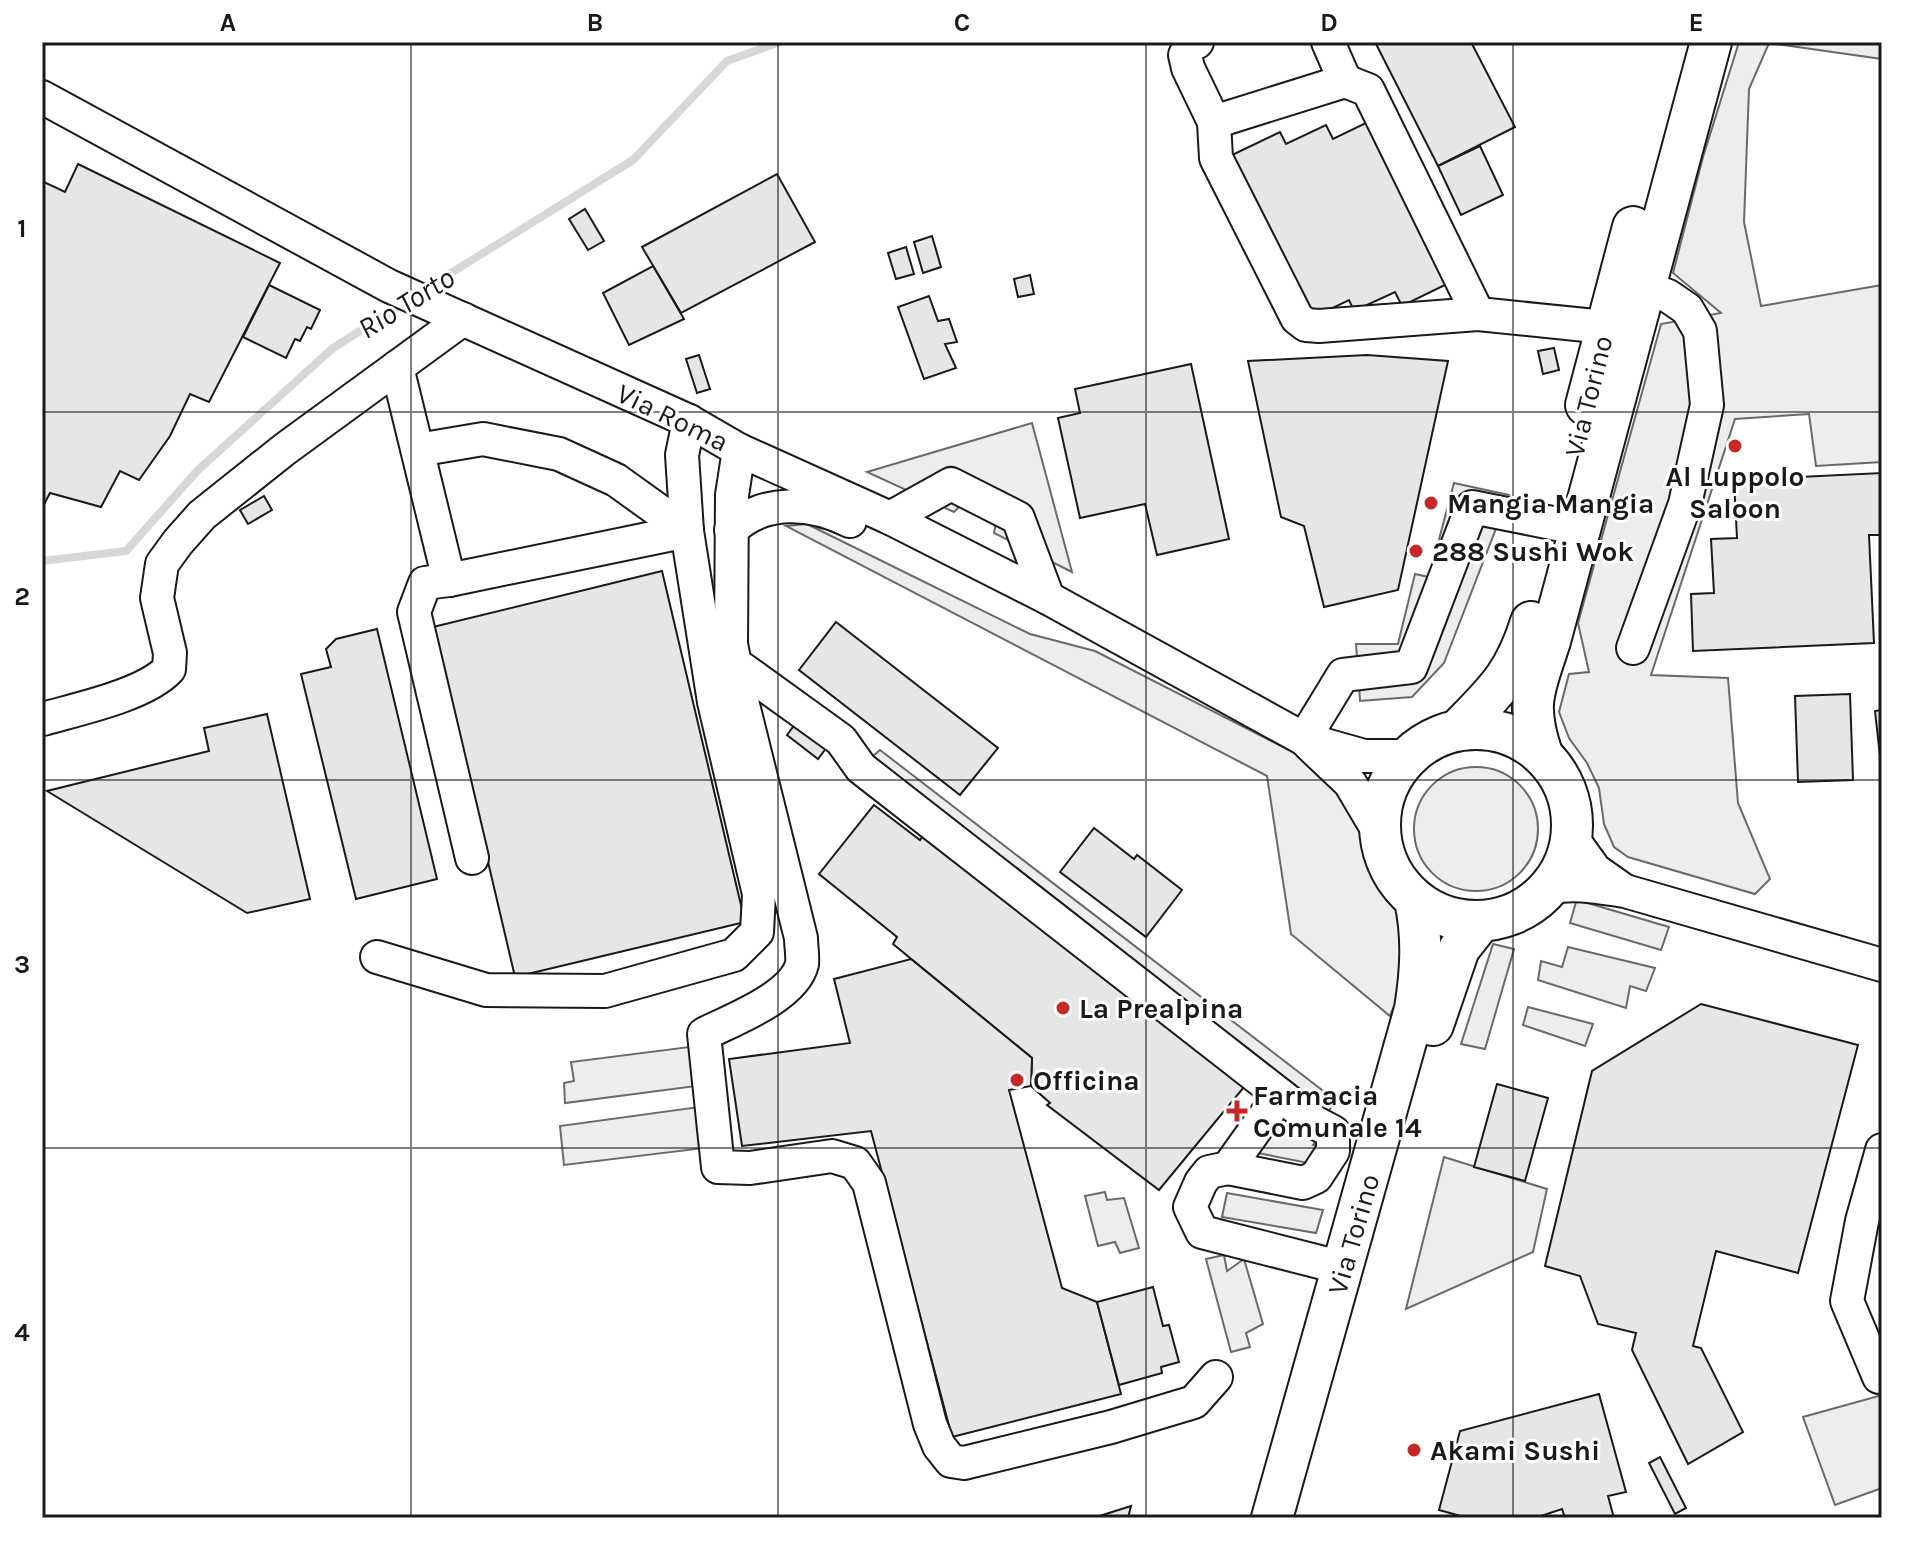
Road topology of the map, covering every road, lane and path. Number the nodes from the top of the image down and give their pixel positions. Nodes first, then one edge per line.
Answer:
1 (1197, 42) edge
2 (1328, 42) edge
3 (1685, 42) edge
4 (1711, 42) edge
5 (1345, 81) junction
6 (42, 97) edge
7 (1214, 122) junction
8 (1645, 287) junction
9 (1478, 314) junction
10 (463, 319) junction
11 (1605, 327) junction
12 (397, 367) junction
13 (689, 421) junction
14 (418, 450) junction
15 (739, 450) junction
16 (890, 518) junction
17 (1557, 524) junction
18 (731, 530) junction
19 (687, 531) junction
20 (449, 580) junction
21 (1048, 598) junction
22 (1082, 616) junction
23 (1633, 648) dead end
24 (737, 665) junction
25 (43, 719) edge
26 (1458, 730) junction
27 (1304, 739) junction
28 (1542, 754) junction
29 (1408, 756) junction
30 (1379, 832) junction
31 (1572, 838) junction
32 (472, 858) dead end
33 (1548, 888) junction
34 (1625, 891) junction
35 (1415, 900) junction
36 (1481, 921) junction
37 (377, 957) dead end
38 (1882, 965) edge
39 (1280, 1095) junction
40 (1882, 1150) edge
41 (1228, 1168) junction
42 (1343, 1268) junction
43 (1882, 1376) edge
44 (1216, 1377) dead end
45 (1272, 1518) edge
46 (1296, 1518) edge

1 - 7 street
2 - 5 street
3 - 11 main road, Via Torino
4 - 8 main road
5 - 7 street
5 - 9 street
6 - 10 street, Via Roma
7 - 9 street
8 - 23 street
8 - 28 main road
9 - 11 street
10 - 12 street
10 - 13 street, Via Roma
11 - 17 main road, Via Torino
12 - 14 street
12 - 25 street
13 - 15 street, Via Roma
13 - 19 street
14 - 19 street
14 - 20 street
15 - 16 street, Via Roma
15 - 18 street
16 - 21 street, Via Roma
16 - 21 street
17 - 26 main road, Via Torino
17 - 27 street
18 - 22 street
18 - 24 street
19 - 20 street
19 - 37 street
20 - 32 street
21 - 22 street, Via Roma
22 - 27 street, Via Roma
24 - 39 street
24 - 44 street
26 - 28 main road
26 - 29 main road
27 - 29 street
27 - 30 street
28 - 31 main road
29 - 30 main road
30 - 35 main road
31 - 33 main road
31 - 34 street
33 - 34 street
33 - 36 main road
34 - 38 street
35 - 36 main road
35 - 42 main road, Via Torino
36 - 46 main road, Via Torino
39 - 41 street
39 - 41 street
40 - 43 street
41 - 42 street
42 - 45 main road, Via Torino

